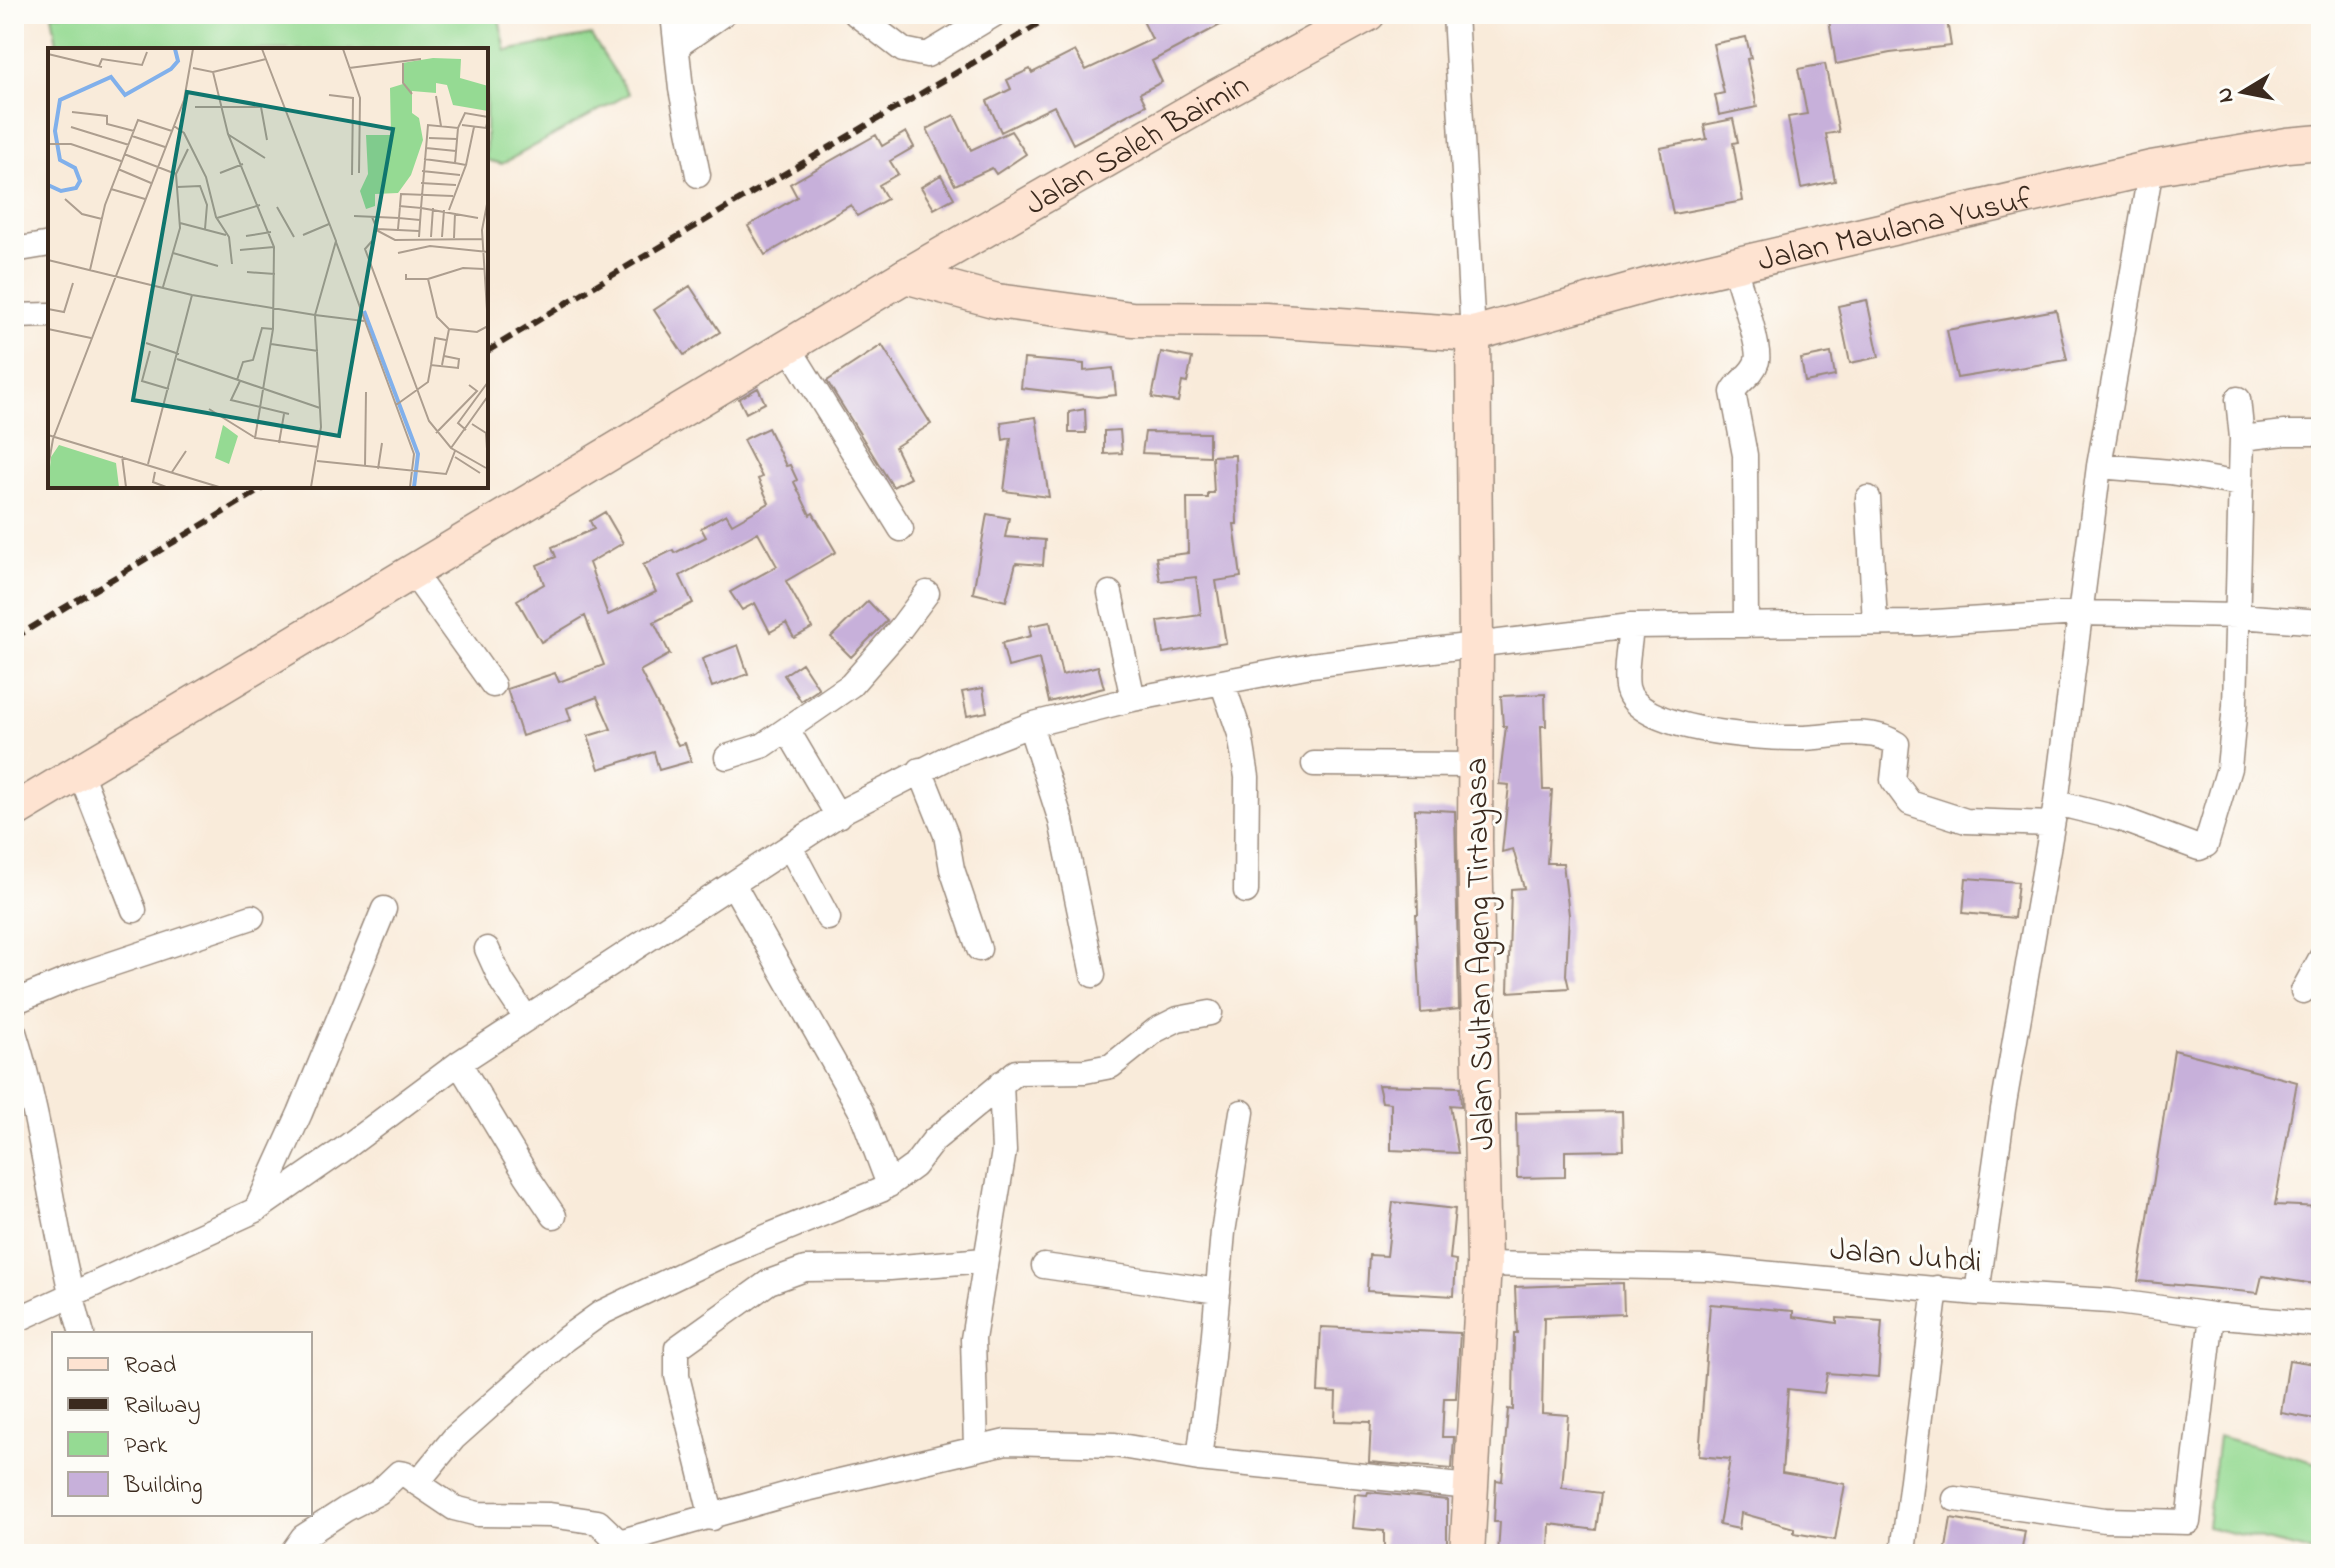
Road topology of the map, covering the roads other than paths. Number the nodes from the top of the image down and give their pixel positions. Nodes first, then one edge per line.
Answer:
1 (673, 14) edge
2 (723, 14) edge
3 (856, 14) edge
4 (995, 14) edge
5 (1368, 14) edge
6 (1455, 14) edge
7 (677, 46) junction
8 (2321, 142) edge
9 (2151, 168) junction
10 (698, 175) dead end
11 (48, 244) edge
12 (14, 250) edge
13 (1734, 267) junction
14 (905, 276) junction
15 (48, 315) edge
16 (14, 316) edge
17 (1473, 334) junction
18 (788, 346) junction
19 (2238, 399) dead end
20 (2321, 433) edge
21 (2242, 438) junction
22 (2099, 466) junction
23 (2240, 484) junction
24 (1868, 498) dead end
25 (901, 529) dead end
26 (413, 573) junction
27 (927, 593) dead end
28 (1110, 593) dead end
29 (2079, 613) junction
30 (2238, 616) junction
31 (2321, 622) edge
32 (1875, 623) junction
33 (1746, 625) junction
34 (1631, 626) junction
35 (1476, 643) junction
36 (1222, 682) junction
37 (493, 685) dead end
38 (1133, 699) junction
39 (1030, 725) junction
40 (788, 731) junction
41 (727, 757) dead end
42 (1314, 764) dead end
43 (1475, 765) junction
44 (920, 770) junction
45 (80, 772) junction
46 (14, 811) edge
47 (2054, 814) junction
48 (838, 816) junction
49 (790, 847) junction
50 (733, 884) junction
51 (1246, 891) dead end
52 (384, 909) dead end
53 (134, 910) dead end
54 (252, 917) dead end
55 (828, 918) dead end
56 (487, 949) dead end
57 (979, 949) dead end
58 (2321, 958) edge
59 (1093, 975) dead end
60 (2303, 991) dead end
61 (14, 1002) edge
62 (1210, 1013) dead end
63 (526, 1018) junction
64 (14, 1032) edge
65 (459, 1063) junction
66 (1001, 1083) junction
67 (1242, 1112) dead end
68 (889, 1185) junction
69 (256, 1210) junction
70 (554, 1216) dead end
71 (984, 1260) junction
72 (1484, 1264) junction
73 (1044, 1266) dead end
74 (1936, 1288) junction
75 (1218, 1291) junction
76 (1977, 1293) junction
77 (70, 1295) junction
78 (2212, 1315) junction
79 (14, 1321) edge
80 (2321, 1325) edge
81 (81, 1332) edge
82 (976, 1448) junction
83 (1199, 1459) junction
84 (417, 1483) junction
85 (1470, 1487) junction
86 (1955, 1499) dead end
87 (712, 1518) junction
88 (1904, 1544) dead end
89 (614, 1548) edge
90 (291, 1554) edge
91 (1467, 1554) edge

1 - 7 street
2 - 7 street
3 - 4 street
5 - 14 main road, Jalan Saleh Baimin
6 - 17 street
7 - 10 street
8 - 9 main road, Jalan Maulana Yusuf
9 - 13 main road, Jalan Maulana Yusuf
9 - 22 street
11 - 12 street
13 - 17 main road, Jalan Maulana Yusuf
13 - 33 street
14 - 17 main road, Jalan Maulana Yusuf
14 - 18 main road, Jalan Saleh Baimin
15 - 16 street
17 - 35 main road, Jalan Sultan Ageng Tirtayasa
18 - 25 street
18 - 26 main road, Jalan Saleh Baimin
19 - 21 street
20 - 21 street
21 - 23 street
22 - 23 street
22 - 29 street
23 - 30 street
24 - 32 street
26 - 37 street
26 - 45 main road, Jalan Saleh Baimin
27 - 40 street
28 - 38 street
29 - 30 street
29 - 32 street
29 - 47 street
30 - 31 street
30 - 47 street
32 - 33 street
33 - 34 street
34 - 35 street
34 - 47 street
35 - 36 street
35 - 43 main road, Jalan Sultan Ageng Tirtayasa
36 - 38 street
36 - 51 street
38 - 39 street
39 - 44 street
39 - 59 street
40 - 41 street
40 - 48 street
42 - 43 street
43 - 72 main road, Jalan Sultan Ageng Tirtayasa
44 - 48 street
44 - 57 street
45 - 46 main road, Jalan Saleh Baimin
45 - 53 street
47 - 76 street
48 - 49 street
49 - 50 street
49 - 55 street
50 - 63 street
50 - 68 street
52 - 69 street
54 - 61 street
56 - 63 street
58 - 60 street
62 - 66 street
63 - 65 street
64 - 77 street
65 - 69 street
65 - 70 street
66 - 68 street
66 - 71 street
67 - 75 street
68 - 84 street
69 - 77 street
71 - 82 street
71 - 87 street
72 - 74 street, Jalan Juhdi
72 - 85 main road, Jalan Sultan Ageng Tirtayasa
73 - 75 street
74 - 76 street, Jalan Juhdi
74 - 88 street
75 - 83 street
76 - 78 street, Jalan Juhdi
77 - 79 street
77 - 81 street
78 - 80 street, Jalan Juhdi
78 - 86 street
82 - 83 street
82 - 87 street
83 - 85 street
84 - 89 street
84 - 90 street
85 - 91 main road, Jalan Sultan Ageng Tirtayasa
87 - 89 street

